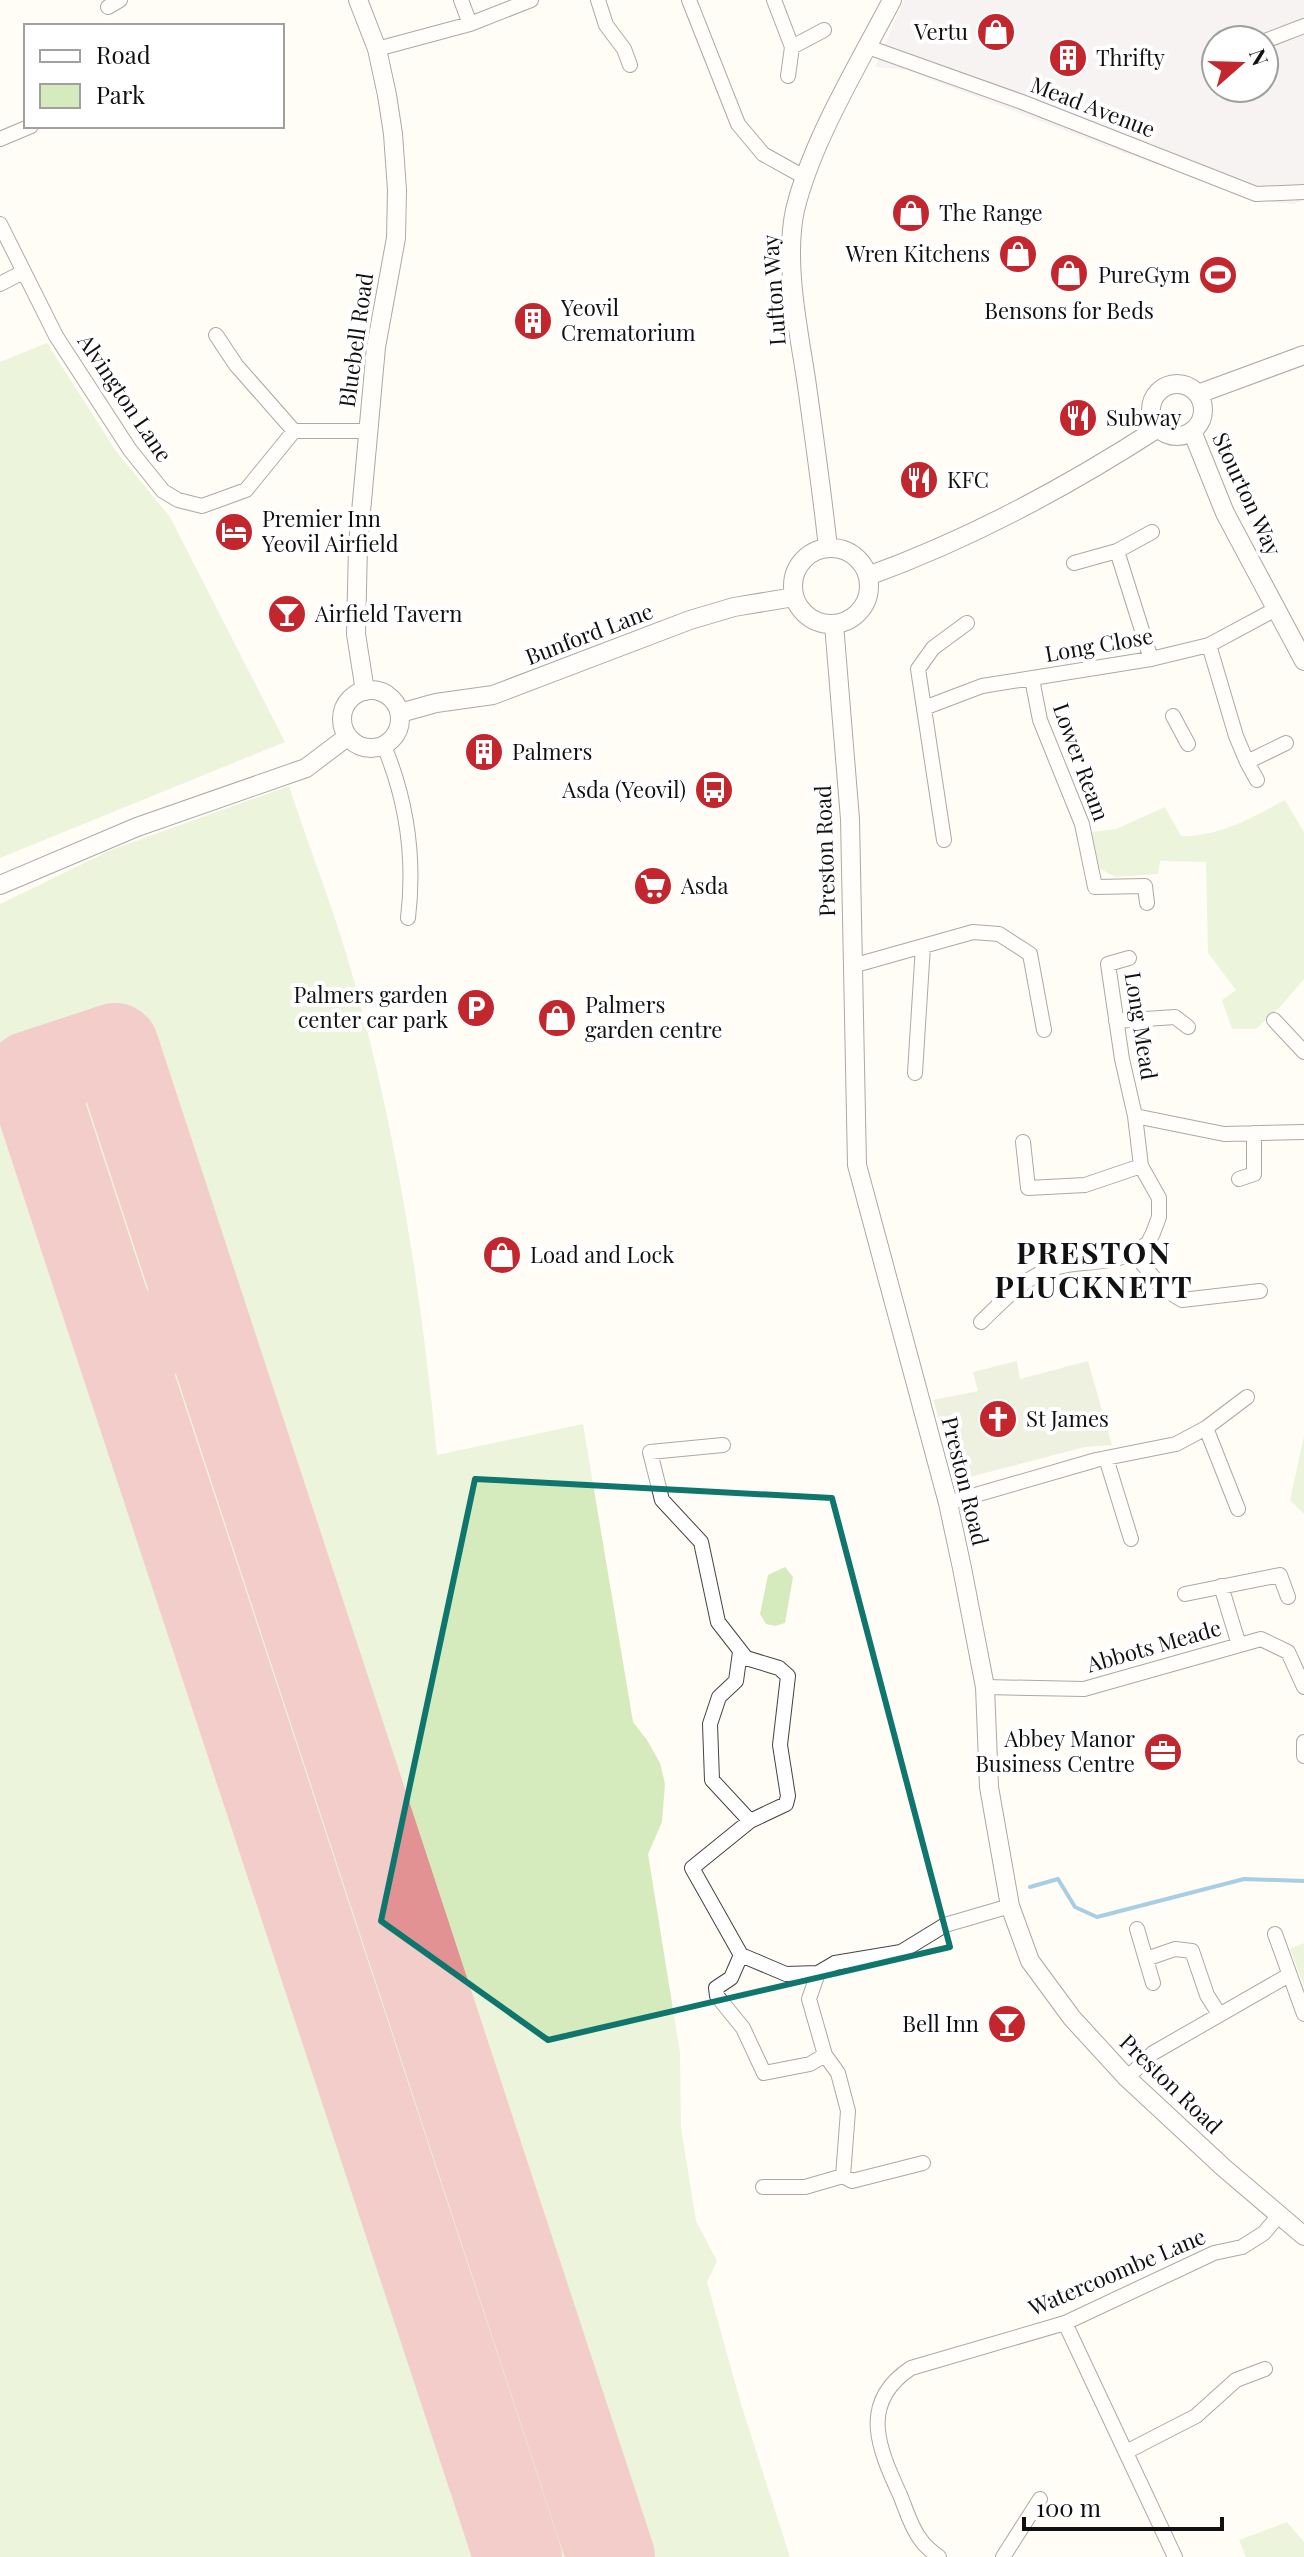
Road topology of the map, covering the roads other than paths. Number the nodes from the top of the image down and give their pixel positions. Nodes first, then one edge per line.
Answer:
1 (358, 0) edge
2 (461, 0) edge
3 (531, 0) edge
4 (598, 0) edge
5 (689, 0) edge
6 (774, 0) edge
7 (892, 0) edge
8 (470, 24) junction
9 (1304, 26) edge
10 (824, 30) dead end
11 (1280, 35) edge
12 (792, 47) junction
13 (868, 47) junction
14 (377, 49) junction
15 (630, 65) dead end
16 (788, 76) dead end
17 (26, 128) edge
18 (0, 139) edge
19 (806, 175) junction
20 (1304, 192) edge
21 (0, 224) edge
22 (23, 272) junction
23 (0, 284) edge
24 (216, 335) dead end
25 (1304, 355) edge
26 (1198, 394) junction
27 (1158, 428) junction
28 (294, 431) junction
29 (368, 431) junction
30 (1192, 431) junction
31 (1152, 532) dead end
32 (828, 548) junction
33 (1117, 551) junction
34 (1074, 563) dead end
35 (868, 576) junction
36 (794, 597) junction
37 (1276, 609) junction
38 (967, 623) dead end
39 (834, 624) junction
40 (1209, 645) junction
41 (1151, 659) junction
42 (1304, 661) edge
43 (1032, 679) junction
44 (365, 691) junction
45 (924, 708) junction
46 (400, 713) junction
47 (1173, 716) dead end
48 (347, 737) junction
49 (1286, 743) dead end
50 (1188, 744) dead end
51 (384, 746) junction
52 (1247, 762) junction
53 (1257, 780) dead end
54 (944, 840) dead end
55 (0, 885) edge
56 (1147, 903) dead end
57 (408, 918) dead end
58 (923, 946) junction
59 (1129, 958) dead end
60 (852, 966) junction
61 (1274, 1020) dead end
62 (1116, 1021) junction
63 (1188, 1027) dead end
64 (1044, 1030) dead end
65 (1304, 1052) edge
66 (915, 1073) dead end
67 (1135, 1116) junction
68 (1304, 1132) edge
69 (1254, 1133) junction
70 (1023, 1142) dead end
71 (1141, 1166) junction
72 (1239, 1179) dead end
73 (1134, 1253) junction
74 (1260, 1291) dead end
75 (981, 1322) dead end
76 (1247, 1397) dead end
77 (1206, 1428) junction
78 (723, 1445) dead end
79 (1106, 1458) junction
80 (948, 1503) junction
81 (1238, 1509) dead end
82 (1131, 1539) dead end
83 (1221, 1586) junction
84 (1185, 1594) dead end
85 (1288, 1597) dead end
86 (1239, 1645) junction
87 (740, 1652) junction
88 (985, 1687) junction
89 (1304, 1687) edge
90 (1304, 1742) edge
91 (1304, 1756) edge
92 (750, 1821) junction
93 (1010, 1906) junction
94 (1137, 1929) dead end
95 (1275, 1934) dead end
96 (741, 1955) junction
97 (1146, 1959) junction
98 (818, 1973) junction
99 (786, 1974) junction
100 (1289, 1975) junction
101 (1153, 1983) dead end
102 (809, 1999) junction
103 (1219, 2014) junction
104 (1304, 2014) edge
105 (825, 2055) junction
106 (1127, 2078) junction
107 (923, 2163) dead end
108 (843, 2176) junction
109 (763, 2187) dead end
110 (1279, 2215) junction
111 (1304, 2236) edge
112 (1065, 2323) junction
113 (1265, 2369) dead end
114 (1126, 2452) junction
115 (1040, 2499) dead end
116 (939, 2557) edge
117 (1003, 2557) edge
118 (1175, 2557) edge

1 - 14 street, Bluebell Road
2 - 8 street
3 - 8 street
4 - 15 street
5 - 19 street
6 - 12 street
7 - 13 street, Lufton Way
8 - 14 street
9 - 11 street
10 - 12 street
12 - 16 street
13 - 19 street, Lufton Way
13 - 20 street, Mead Avenue
14 - 29 street, Bluebell Road
17 - 18 street
19 - 32 street, Lufton Way
21 - 22 street, Alvington Lane
22 - 23 street
22 - 28 street, Alvington Lane
24 - 28 street
25 - 26 street
26 - 27 street
26 - 30 street
27 - 30 street
27 - 35 street
28 - 29 street
29 - 44 street, Bluebell Road
30 - 37 street, Stourton Way
31 - 33 street
32 - 35 street
32 - 36 street
33 - 34 street
33 - 41 street
35 - 39 street
36 - 39 street
36 - 46 street, Bunford Lane
37 - 40 street, Long Close
37 - 42 street, Stourton Way
38 - 45 street
39 - 60 street, Preston Road
40 - 41 street, Long Close
40 - 52 street
41 - 43 street, Long Close
43 - 45 street, Long Close
43 - 56 street, Lower Ream
44 - 46 street
44 - 48 street
45 - 54 street
46 - 51 street
47 - 50 street
48 - 51 street
48 - 55 street
49 - 52 street
51 - 57 street
52 - 53 street
58 - 60 street
58 - 64 street
58 - 66 street
59 - 62 street, Long Mead
60 - 80 street, Preston Road
61 - 65 street
62 - 63 street
62 - 67 street, Long Mead
67 - 69 street
67 - 71 street, Long Mead
68 - 69 street
69 - 72 street
70 - 71 street
71 - 73 street
73 - 74 street
73 - 75 street
76 - 77 street
77 - 79 street
77 - 81 street
78 - 87 street
79 - 80 street
79 - 82 street
80 - 88 street, Preston Road
83 - 84 street, Abbots Meade
83 - 85 street, Abbots Meade
83 - 86 street, Abbots Meade
86 - 88 street, Abbots Meade
86 - 89 street, Abbots Meade
87 - 92 street
87 - 92 street
88 - 93 street, Preston Road
90 - 91 street
92 - 96 street
93 - 98 street
93 - 106 street, Preston Road
94 - 97 street
95 - 100 street
96 - 99 street
96 - 105 street
97 - 101 street
97 - 103 street
98 - 99 street
98 - 102 street
99 - 102 street
100 - 103 street
100 - 104 street
102 - 105 street
103 - 106 street
105 - 108 street
106 - 110 street, Preston Road
107 - 108 street
108 - 109 street
110 - 111 street, Preston Road
110 - 112 street, Watercoombe Lane
112 - 114 street
112 - 116 street, Watercoombe Lane
113 - 114 street
114 - 118 street
115 - 117 street

